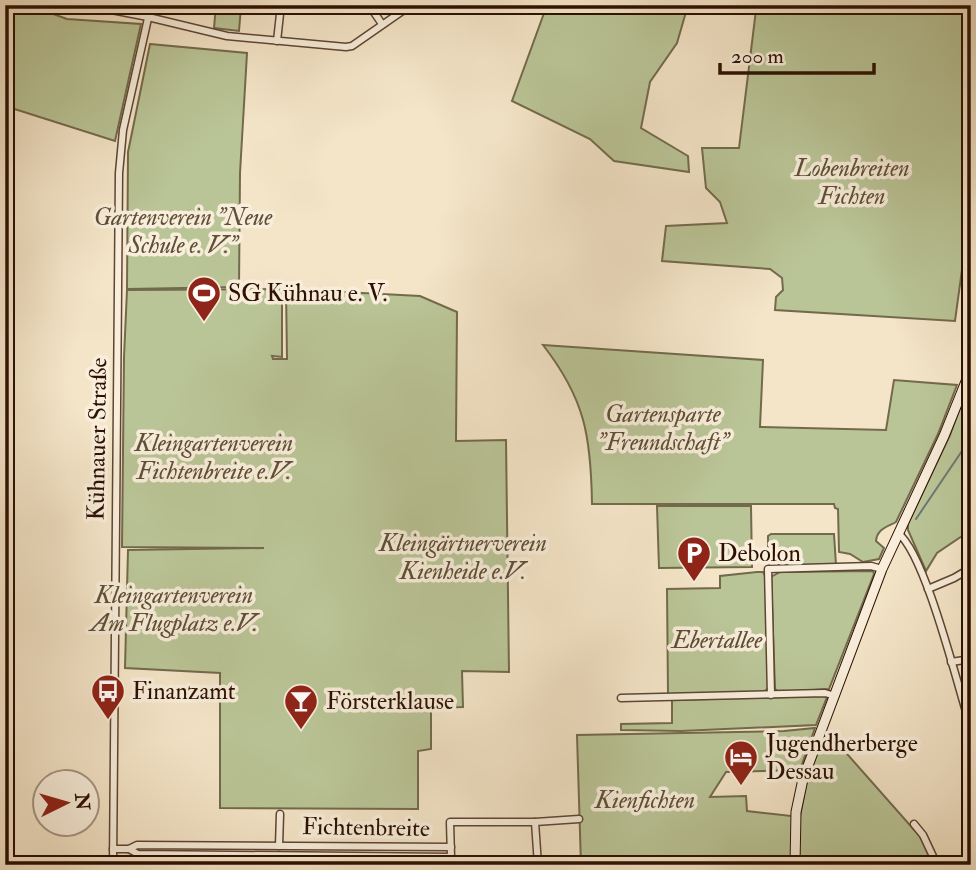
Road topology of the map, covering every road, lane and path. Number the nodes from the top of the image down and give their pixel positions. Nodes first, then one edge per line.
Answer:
1 (150, 5) edge
2 (281, 5) edge
3 (369, 5) edge
4 (411, 5) edge
5 (84, 6) edge
6 (5, 7) edge
7 (148, 17) junction
8 (382, 24) junction
9 (277, 41) junction
10 (971, 369) edge
11 (898, 533) junction
12 (971, 568) edge
13 (882, 569) junction
14 (928, 589) junction
15 (971, 659) edge
16 (950, 662) junction
17 (771, 695) junction
18 (835, 696) junction
19 (621, 698) dead end
20 (971, 728) edge
21 (280, 814) dead end
22 (579, 818) dead end
23 (535, 822) junction
24 (914, 824) dead end
25 (279, 845) junction
26 (451, 847) junction
27 (113, 849) junction
28 (129, 849) junction
29 (279, 855) junction
30 (451, 857) junction
31 (113, 865) edge
32 (447, 865) edge
33 (538, 865) edge
34 (795, 865) edge
35 (937, 865) edge

1 - 7 street, Kühnauer Straße
2 - 9 street
3 - 8 street
4 - 8 street
5 - 6 street
5 - 7 street
7 - 9 street
7 - 27 street, Kühnauer Straße
8 - 9 street
10 - 11 street
11 - 13 street
11 - 14 street
12 - 14 street
13 - 17 street
13 - 18 street
14 - 16 street
15 - 16 street
16 - 20 street
17 - 18 street
17 - 19 street
18 - 34 street
21 - 25 street, Fichtenbreite
22 - 23 street, Fichtenbreite
23 - 26 street, Fichtenbreite
23 - 33 street
24 - 35 street
25 - 26 street, Fichtenbreite
25 - 28 street, Fichtenbreite
25 - 29 street, Fichtenbreite
26 - 30 street, Fichtenbreite
27 - 28 street, Fichtenbreite
27 - 31 street, Kühnauer Straße
28 - 29 street, Fichtenbreite
29 - 30 street, Fichtenbreite
30 - 32 street

